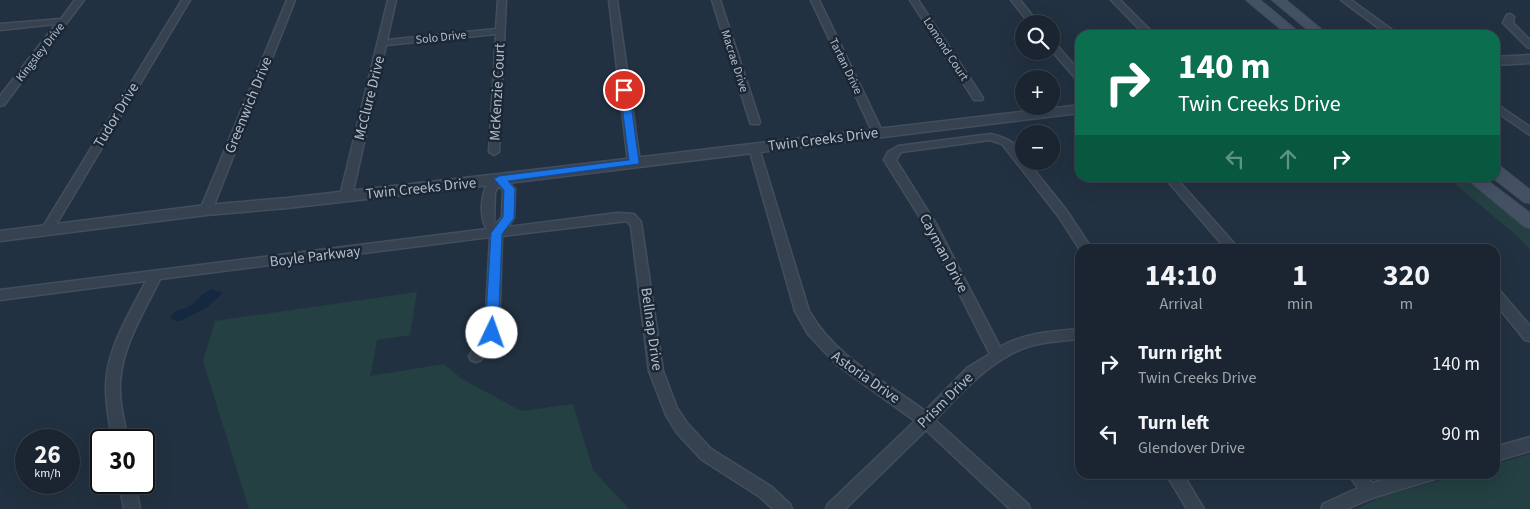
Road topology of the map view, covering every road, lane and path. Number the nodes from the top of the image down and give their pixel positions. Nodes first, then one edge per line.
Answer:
1 (80, 0) edge
2 (186, 0) edge
3 (291, 0) edge
4 (392, 0) edge
5 (502, 0) edge
6 (613, 0) edge
7 (716, 0) edge
8 (815, 0) edge
9 (914, 0) edge
10 (1014, 0) edge
11 (1115, 0) edge
12 (1252, 0) edge
13 (1278, 0) edge
14 (1345, 0) edge
15 (1026, 15) edge
16 (1510, 17) dead end
17 (64, 21) junction
18 (0, 27) edge
19 (1145, 30) edge
20 (1290, 30) edge
21 (1316, 30) edge
22 (1387, 30) edge
23 (500, 31) junction
24 (383, 43) junction
25 (1530, 45) edge
26 (1060, 55) edge
27 (1530, 59) edge
28 (1500, 61) edge
29 (1075, 72) edge
30 (978, 98) dead end
31 (0, 103) edge
32 (1075, 110) edge
33 (1500, 110) edge
34 (754, 122) dead end
35 (1530, 132) edge
36 (878, 133) junction
37 (754, 148) junction
38 (494, 152) dead end
39 (634, 162) junction
40 (1500, 175) edge
41 (499, 179) junction
42 (1174, 182) edge
43 (1479, 182) edge
44 (346, 196) junction
45 (1530, 198) edge
46 (206, 210) junction
47 (630, 217) joint
48 (1530, 222) edge
49 (47, 230) junction
50 (496, 233) junction
51 (0, 236) edge
52 (1083, 244) edge
53 (1229, 244) edge
54 (155, 276) junction
55 (0, 295) edge
56 (1500, 300) edge
57 (1075, 334) edge
58 (1530, 336) edge
59 (998, 354) junction
60 (476, 356) dead end
61 (926, 420) junction
62 (118, 429) edge
63 (1530, 444) edge
64 (1500, 453) edge
65 (1177, 479) edge
66 (1360, 479) edge
67 (1411, 479) edge
68 (1369, 491) junction
69 (129, 494) edge
70 (132, 509) edge
71 (784, 509) edge
72 (834, 509) edge
73 (1022, 509) edge
74 (1196, 509) edge
75 (1329, 509) edge

1 - 17 street, Kingsley Drive
2 - 49 street, Tudor Drive
3 - 46 street, Greenwich Drive
4 - 24 street, McClure Drive
5 - 23 street, McKenzie Court
6 - 39 street
7 - 34 street, Macrae Drive
8 - 36 street, Tartan Drive
9 - 30 street, Lomond Court
10 - 15 street
11 - 19 street
12 - 20 main road
13 - 21 main road
14 - 22 street
16 - 25 street
17 - 18 street
17 - 31 street, Kingsley Drive
23 - 24 street, Solo Drive
23 - 38 street, McKenzie Court
24 - 44 street, McClure Drive
26 - 29 street
27 - 28 street
32 - 36 street, Twin Creeks Drive
33 - 35 street
36 - 37 street, Twin Creeks Drive
37 - 39 street, Twin Creeks Drive
37 - 61 street, Astoria Drive
39 - 41 street, Twin Creeks Drive
40 - 45 main road
41 - 44 street, Twin Creeks Drive
41 - 50 street
41 - 50 street
42 - 53 street
43 - 48 main road
44 - 46 street, Twin Creeks Drive
46 - 49 street, Twin Creeks Drive
47 - 50 street, Boyle Parkway
47 - 71 street, Bellnap Drive
49 - 51 street, Twin Creeks Drive
50 - 54 street, Boyle Parkway
50 - 60 street
52 - 59 street, Cayman Drive
54 - 55 street, Boyle Parkway
54 - 62 street
56 - 58 street
57 - 59 street, Prism Drive
59 - 61 street, Prism Drive
61 - 72 street, Prism Drive
61 - 73 street, Astoria Drive
63 - 64 street
65 - 74 street
66 - 68 street
67 - 68 street
68 - 75 street
69 - 70 street

